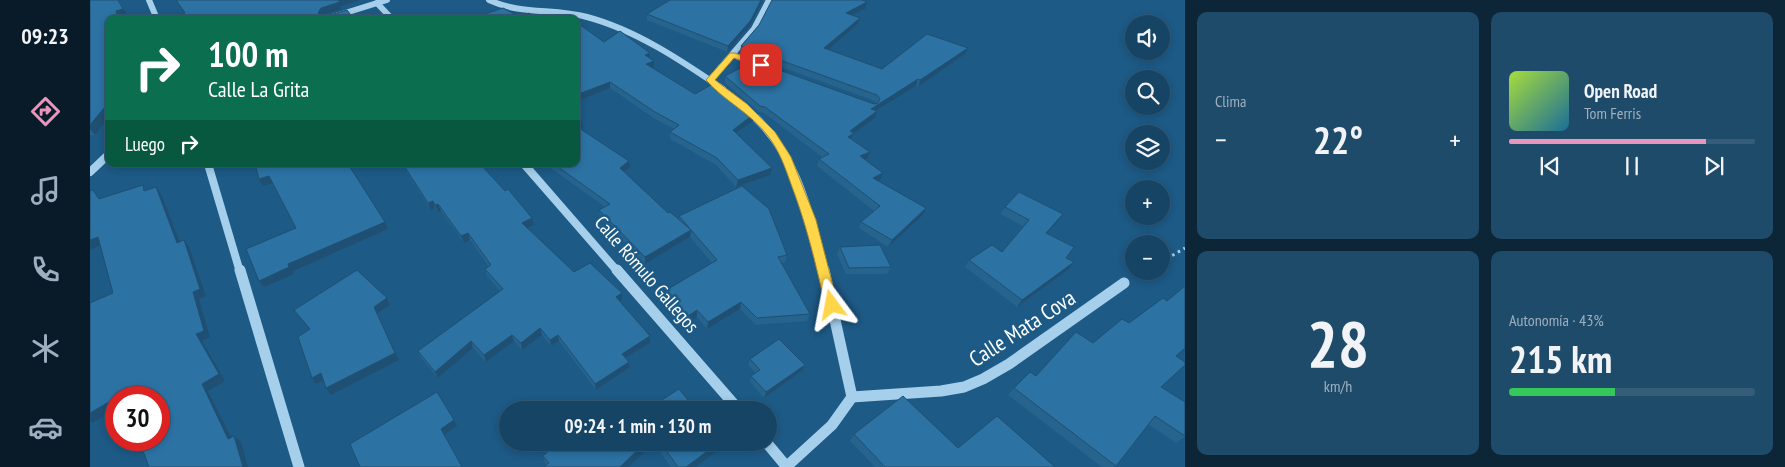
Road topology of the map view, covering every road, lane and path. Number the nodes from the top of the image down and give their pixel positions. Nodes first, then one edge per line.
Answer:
1 (149, 0) edge
2 (387, 0) edge
3 (489, 0) edge
4 (769, 0) edge
5 (377, 3) junction
6 (155, 15) edge
7 (339, 15) edge
8 (388, 15) edge
9 (573, 15) edge
10 (580, 16) edge
11 (732, 55) junction
12 (770, 68) edge
13 (710, 80) junction
14 (729, 93) edge
15 (739, 102) edge
16 (105, 158) edge
17 (209, 167) edge
18 (527, 167) edge
19 (90, 172) edge
20 (1185, 248) edge
21 (1170, 257) edge
22 (1124, 283) dead end
23 (852, 397) junction
24 (731, 401) edge
25 (773, 451) edge
26 (298, 467) edge
27 (786, 467) edge

1 - 6 street
2 - 5 street
3 - 9 street
4 - 11 street
5 - 7 street
5 - 8 street
10 - 13 street
11 - 12 street
11 - 13 street
13 - 14 street
15 - 23 street
16 - 19 street
17 - 26 street
18 - 24 street, Calle Rómulo Gallegos
20 - 21 path
22 - 23 street, Calle Mata Cova
23 - 27 street
25 - 27 street

